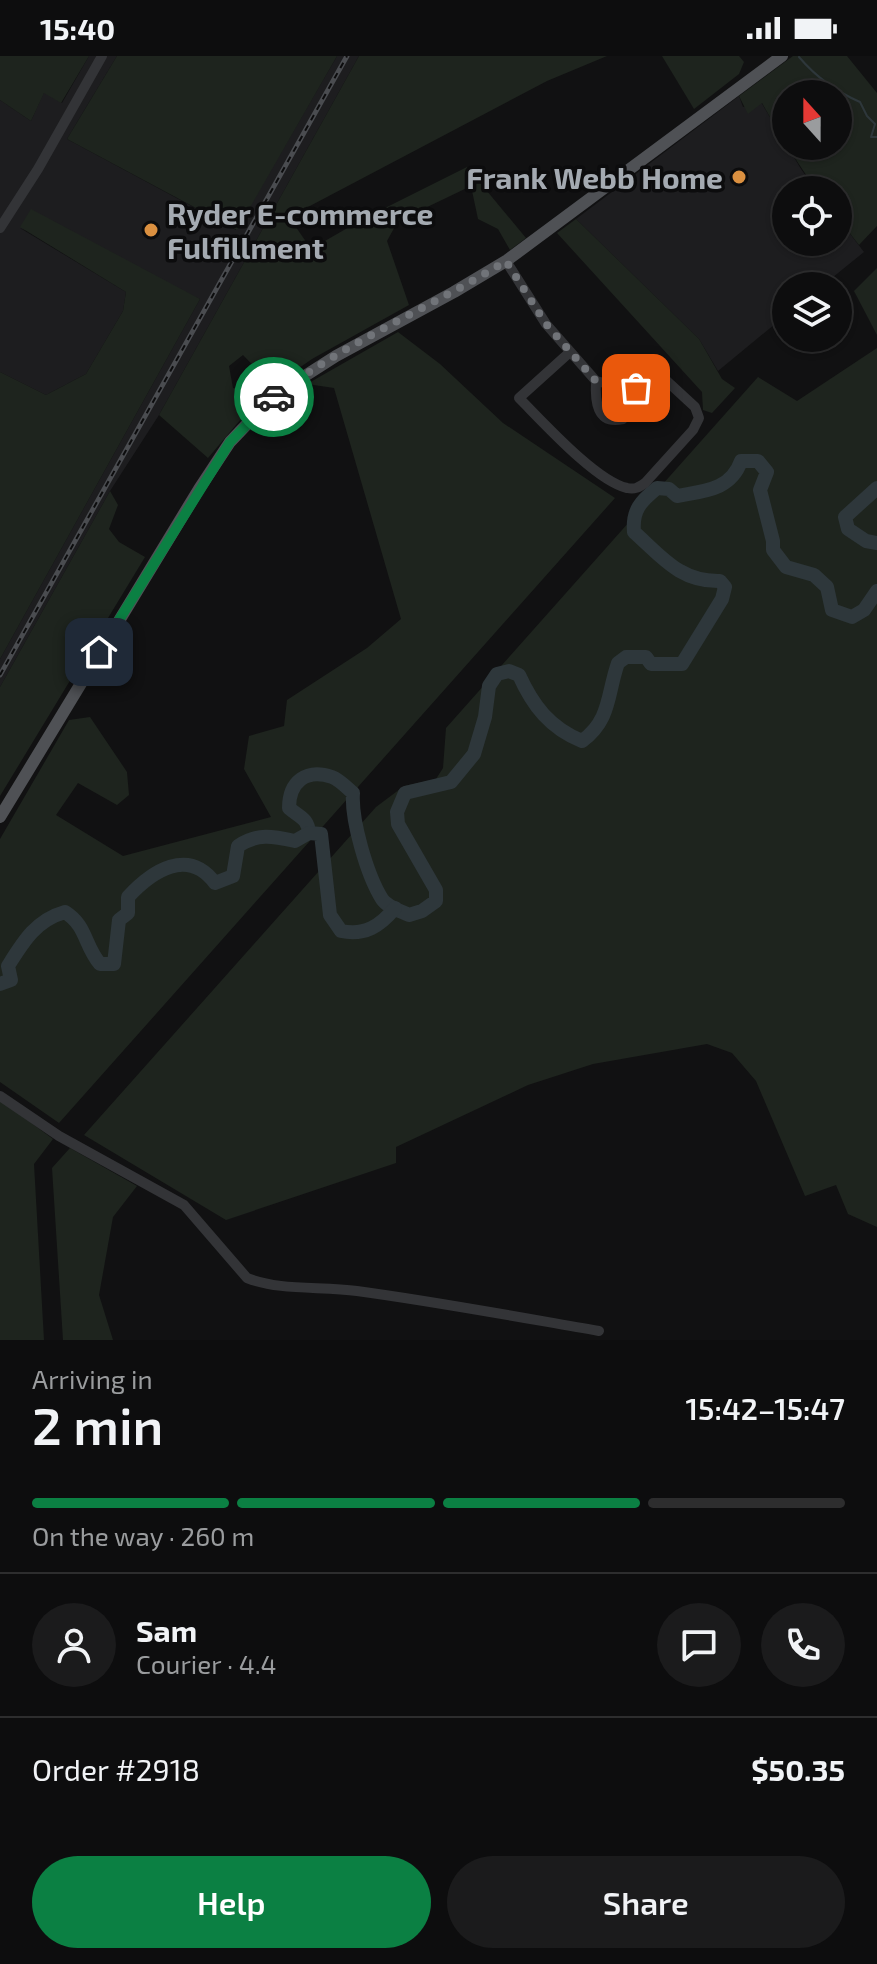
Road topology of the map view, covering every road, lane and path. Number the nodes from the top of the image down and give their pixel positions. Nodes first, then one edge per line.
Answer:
1 (102, 56) edge
2 (782, 56) edge
3 (0, 228) edge
4 (506, 261) junction
5 (570, 352) junction
6 (596, 381) junction
7 (630, 389) junction
8 (0, 817) edge
9 (0, 1096) edge
10 (599, 1331) dead end

1 - 3 street
2 - 4 main road
4 - 5 street
4 - 8 main road
5 - 6 street
5 - 7 street
6 - 7 street
6 - 7 street
9 - 10 street

